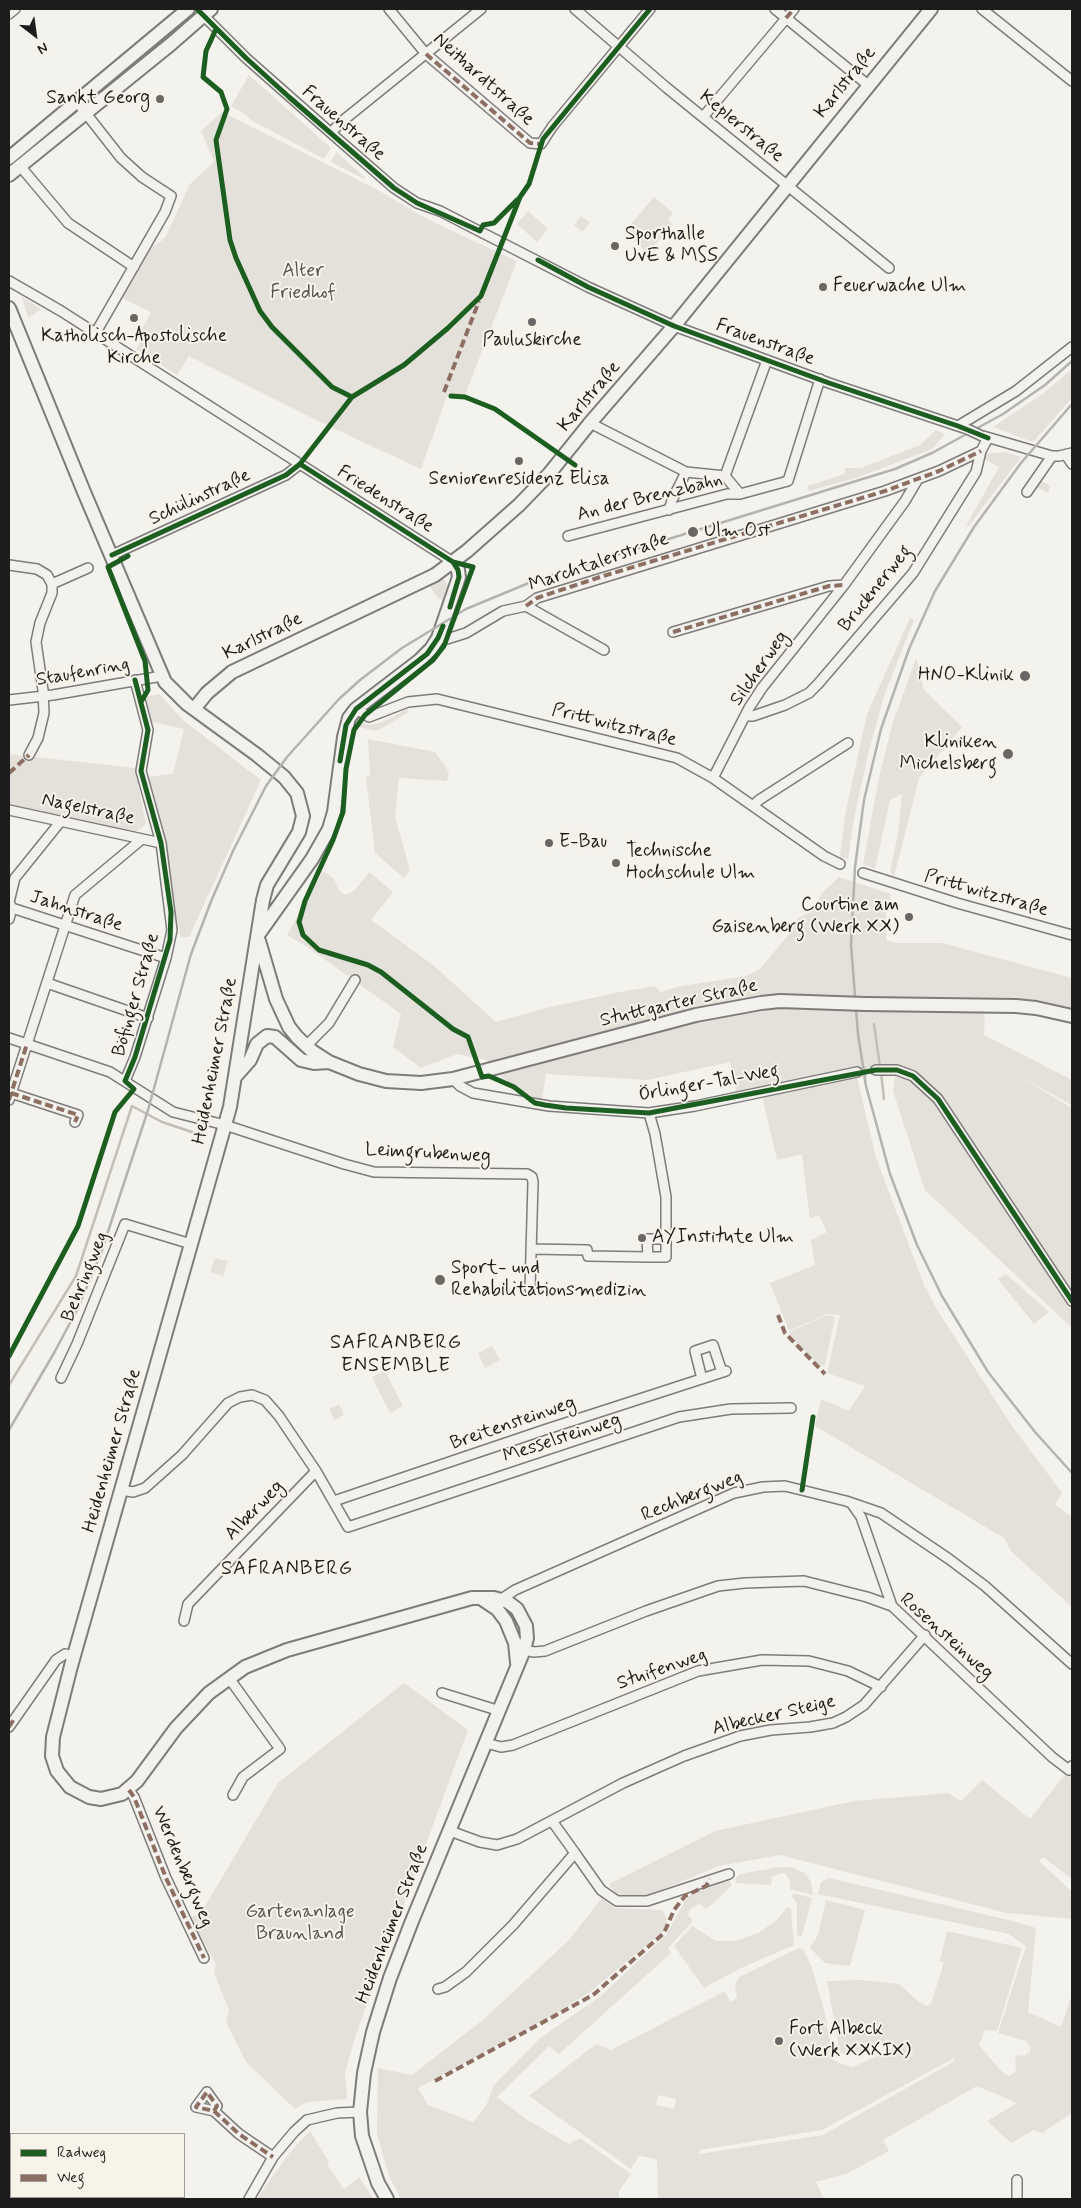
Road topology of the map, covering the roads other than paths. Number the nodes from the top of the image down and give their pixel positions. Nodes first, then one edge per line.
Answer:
1 (15, 9) edge
2 (172, 9) edge
3 (188, 9) edge
4 (389, 9) edge
5 (481, 9) edge
6 (575, 9) edge
7 (650, 9) edge
8 (775, 9) edge
9 (794, 9) edge
10 (931, 9) edge
11 (982, 9) edge
12 (204, 11) edge
13 (9, 14) edge
14 (786, 18) junction
15 (160, 33) junction
16 (618, 48) junction
17 (426, 54) junction
18 (1071, 78) edge
19 (868, 85) junction
20 (77, 102) junction
21 (86, 112) junction
22 (703, 117) junction
23 (331, 134) junction
24 (9, 158) edge
25 (20, 166) junction
26 (9, 175) edge
27 (788, 185) junction
28 (134, 267) junction
29 (888, 268) dead end
30 (9, 281) edge
31 (9, 308) edge
32 (674, 326) junction
33 (95, 334) junction
34 (1072, 347) edge
35 (767, 360) junction
36 (820, 379) junction
37 (590, 423) junction
38 (958, 426) junction
39 (985, 437) junction
40 (981, 452) junction
41 (1069, 454) edge
42 (1052, 456) junction
43 (300, 464) junction
44 (1072, 464) edge
45 (686, 472) junction
46 (725, 476) junction
47 (918, 479) junction
48 (1027, 492) dead end
49 (740, 494) junction
50 (669, 510) junction
51 (568, 536) dead end
52 (112, 555) junction
53 (453, 562) junction
54 (9, 565) edge
55 (88, 568) dead end
56 (52, 584) junction
57 (844, 585) junction
58 (526, 606) junction
59 (673, 632) dead end
60 (438, 638) junction
61 (604, 650) dead end
62 (162, 676) junction
63 (135, 680) junction
64 (44, 697) junction
65 (9, 700) edge
66 (194, 709) junction
67 (356, 710) junction
68 (745, 716) junction
69 (848, 743) dead end
70 (29, 755) dead end
71 (713, 778) junction
72 (754, 806) junction
73 (9, 810) edge
74 (61, 821) junction
75 (142, 839) junction
76 (161, 843) junction
77 (840, 864) dead end
78 (863, 873) dead end
79 (10, 904) edge
80 (9, 919) edge
81 (66, 925) junction
82 (1072, 935) edge
83 (258, 936) junction
84 (166, 958) junction
85 (355, 980) dead end
86 (47, 983) junction
87 (1072, 1016) edge
88 (148, 1018) junction
89 (9, 1038) edge
90 (27, 1044) junction
91 (306, 1046) junction
92 (329, 1062) junction
93 (880, 1070) tunnel mouth
94 (857, 1072) tunnel mouth
95 (235, 1077) junction
96 (453, 1079) junction
97 (125, 1081) junction
98 (10, 1096) edge
99 (649, 1113) junction
100 (75, 1122) dead end
101 (225, 1125) junction
102 (666, 1238) junction
103 (191, 1244) junction
104 (531, 1250) junction
105 (648, 1257) junction
106 (530, 1290) dead end
107 (1072, 1301) edge
108 (61, 1378) dead end
109 (702, 1379) junction
110 (791, 1408) dead end
111 (316, 1471) junction
112 (121, 1490) junction
113 (334, 1501) junction
114 (852, 1504) junction
115 (497, 1603) junction
116 (892, 1606) junction
117 (184, 1621) dead end
118 (924, 1635) junction
119 (520, 1650) junction
120 (74, 1656) junction
121 (1072, 1664) edge
122 (229, 1678) junction
123 (881, 1687) junction
124 (442, 1693) dead end
125 (500, 1711) junction
126 (12, 1719) edge
127 (9, 1727) edge
128 (486, 1744) junction
129 (1071, 1768) edge
130 (129, 1790) junction
131 (233, 1795) dead end
132 (552, 1821) junction
133 (450, 1831) junction
134 (575, 1853) junction
135 (729, 1874) dead end
136 (204, 1958) dead end
137 (438, 1989) dead end
138 (214, 2111) dead end
139 (360, 2112) junction
140 (273, 2157) junction
141 (1017, 2180) dead end
142 (249, 2199) edge
143 (387, 2199) edge
144 (1017, 2199) edge

1 - 13 street
2 - 15 main road
3 - 15 main road
4 - 17 street, Neithardtstraße
5 - 17 street
6 - 16 street, Keplerstraße
7 - 16 street
8 - 14 street
9 - 14 street
10 - 19 main road, Karlstraße
11 - 18 street
12 - 21 main road
12 - 23 street, Frauenstraße
14 - 19 street
14 - 22 street
15 - 20 main road
16 - 17 street, Neithardtstraße
16 - 22 street, Keplerstraße
17 - 23 street
19 - 27 main road, Karlstraße
20 - 21 street
20 - 24 main road
21 - 25 main road
21 - 28 street
22 - 27 street, Keplerstraße
23 - 32 street, Frauenstraße
25 - 26 main road
25 - 28 street
27 - 29 street, Keplerstraße
27 - 32 main road, Karlstraße
28 - 33 street
30 - 33 street, Friedenstraße
31 - 52 main road, Heidenheimer Straße
32 - 35 street, Frauenstraße
32 - 37 main road, Karlstraße
33 - 43 street, Friedenstraße
34 - 38 street
35 - 36 street, Frauenstraße
35 - 46 street
36 - 38 street, Frauenstraße
36 - 49 street, An der Brenzbahn
37 - 45 street
37 - 53 main road, Karlstraße
38 - 39 street, Frauenstraße, bridge
39 - 40 street, Brucknerweg
39 - 42 street, Frauenstraße
40 - 47 street
40 - 68 street, Brucknerweg
41 - 42 street, Frauenstraße
41 - 44 street
42 - 48 street
43 - 52 street, Schülinstraße
43 - 53 street, Friedenstraße
45 - 46 street
45 - 50 street
46 - 49 street
47 - 57 street, Silcherweg
47 - 58 street, Marchtalerstraße
49 - 50 street, An der Brenzbahn
50 - 51 street, An der Brenzbahn
52 - 62 main road, Heidenheimer Straße
53 - 60 main road
53 - 66 main road, Karlstraße
54 - 56 street
55 - 56 street
56 - 64 street
57 - 59 street, Silcherweg
57 - 68 street, Silcherweg
58 - 60 street, Marchtalerstraße
58 - 61 street
60 - 67 main road
62 - 63 street, Staufenring
62 - 66 main road, Heidenheimer Straße
63 - 64 street, Staufenring
63 - 76 street, Böfinger Straße
64 - 65 street, Staufenring
64 - 70 street
66 - 83 main road, Heidenheimer Straße
67 - 71 street, Prittwitzstraße
67 - 83 main road
68 - 71 street, Silcherweg
69 - 72 street
71 - 72 street, Prittwitzstraße
72 - 77 street, Prittwitzstraße
73 - 74 street, Nagelstraße
74 - 75 street, Nagelstraße
74 - 79 street
75 - 76 street, Nagelstraße
75 - 81 street
76 - 84 street, Böfinger Straße
78 - 82 street, Prittwitzstraße
79 - 80 street
79 - 81 street, Jahnstraße
81 - 84 street, Jahnstraße
81 - 86 street
83 - 91 main road, Stuttgarter Straße
83 - 95 main road, Heidenheimer Straße
84 - 88 street, Böfinger Straße
85 - 91 street
86 - 88 street
86 - 90 street
87 - 96 main road, Stuttgarter Straße, bridge
88 - 97 street, Böfinger Straße
89 - 90 street
90 - 97 street
90 - 98 street
91 - 92 main road, Stuttgarter Straße
92 - 95 main road
92 - 96 main road, Stuttgarter Straße
93 - 107 street
94 - 99 street, Örlinger-Tal-Weg
95 - 101 main road, Heidenheimer Straße
96 - 99 street, Örlinger-Tal-Weg
97 - 101 street
98 - 100 street
99 - 102 street
101 - 103 main road, Heidenheimer Straße
101 - 104 street, Leimgrubenweg
102 - 105 street
102 - 105 street
103 - 108 street, Behringweg
103 - 112 main road, Heidenheimer Straße
104 - 105 street
104 - 106 street, Leimgrubenweg
109 - 109 street, Breitensteinweg
109 - 113 street, Breitensteinweg
110 - 113 street, Messelsteinweg
111 - 112 street
111 - 113 street
111 - 117 street, Alberweg
112 - 120 main road, Heidenheimer Straße
114 - 115 street, Rechbergweg
114 - 116 street
114 - 121 street, Rechbergweg
115 - 119 main road, Heidenheimer Straße
115 - 122 main road, Heidenheimer Straße
116 - 118 street, Rosensteinweg
116 - 119 street, Rosensteinweg
118 - 123 street, Albecker Steige
118 - 129 street, Rosensteinweg
119 - 125 main road, Heidenheimer Straße
120 - 126 street
120 - 130 main road, Heidenheimer Straße
122 - 130 main road, Heidenheimer Straße
122 - 131 street
123 - 128 street, Stuifenweg
123 - 132 street, Albecker Steige
124 - 125 street
125 - 128 main road, Heidenheimer Straße
126 - 127 street
128 - 133 main road, Heidenheimer Straße
130 - 136 street, Werdenbergweg
132 - 133 street, Albecker Steige
132 - 134 street
133 - 139 main road, Heidenheimer Straße
134 - 135 street
134 - 137 street
138 - 140 street
139 - 140 street
139 - 143 main road, Heidenheimer Straße
140 - 142 street
141 - 144 street

